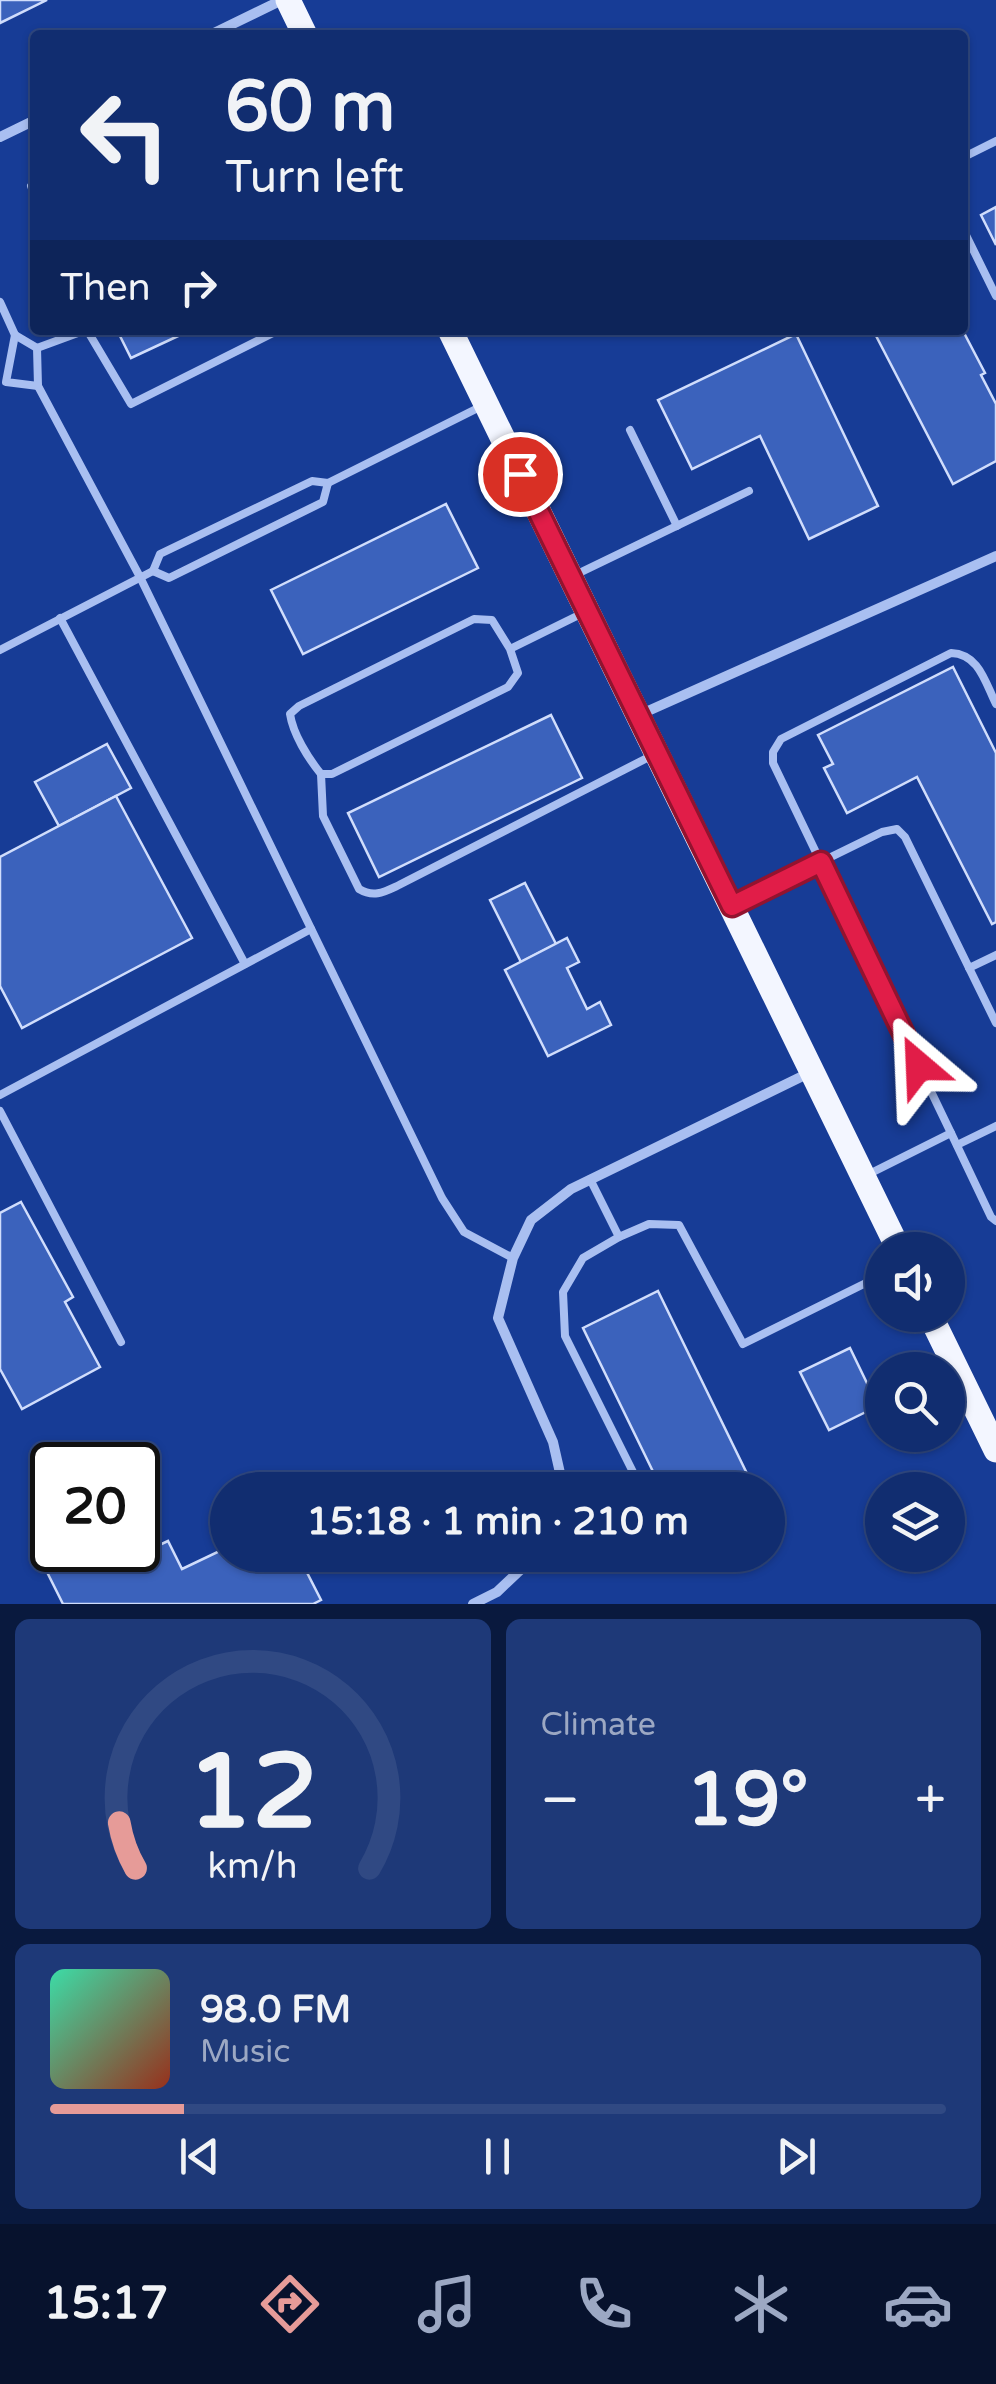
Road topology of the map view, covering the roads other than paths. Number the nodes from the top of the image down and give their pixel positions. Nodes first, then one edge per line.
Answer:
1 (285, 0) edge
2 (221, 30) edge
3 (302, 30) edge
4 (30, 122) edge
5 (0, 136) edge
6 (996, 141) edge
7 (968, 155) edge
8 (968, 238) edge
9 (996, 296) edge
10 (0, 302) edge
11 (16, 335) junction
12 (73, 335) edge
13 (90, 335) edge
14 (269, 335) edge
15 (452, 335) edge
16 (37, 348) junction
17 (38, 386) junction
18 (486, 404) junction
19 (630, 430) dead end
20 (328, 483) junction
21 (749, 491) dead end
22 (677, 526) junction
23 (995, 558) edge
24 (153, 571) junction
25 (140, 577) junction
26 (571, 578) junction
27 (587, 611) junction
28 (60, 618) junction
29 (510, 649) junction
30 (0, 650) edge
31 (996, 704) edge
32 (638, 715) junction
33 (657, 753) junction
34 (321, 774) junction
35 (821, 862) junction
36 (732, 906) junction
37 (311, 929) junction
38 (996, 955) edge
39 (245, 964) junction
40 (969, 968) junction
41 (996, 1023) edge
42 (812, 1072) junction
43 (0, 1095) edge
44 (0, 1111) edge
45 (996, 1126) edge
46 (951, 1133) junction
47 (957, 1145) junction
48 (863, 1177) junction
49 (590, 1179) junction
50 (996, 1221) edge
51 (890, 1232) edge
52 (619, 1237) junction
53 (512, 1258) junction
54 (865, 1283) edge
55 (938, 1332) edge
56 (121, 1342) dead end
57 (996, 1450) edge
58 (560, 1472) edge
59 (633, 1472) edge
60 (518, 1572) edge
61 (473, 1604) edge

1 - 2 street
1 - 3 main road
4 - 5 street
6 - 7 lane
8 - 9 lane
10 - 11 lane
11 - 16 lane
11 - 17 lane
12 - 16 lane
13 - 14 lane
15 - 18 main road
16 - 17 lane
17 - 25 lane
18 - 20 lane
18 - 26 main road
19 - 22 lane
20 - 24 lane
20 - 24 lane
21 - 22 lane
22 - 26 lane
23 - 32 street
24 - 25 lane
25 - 28 lane
25 - 37 lane
26 - 27 main road
27 - 29 lane
27 - 32 main road
28 - 30 lane
28 - 39 lane
29 - 34 lane
29 - 34 lane
31 - 35 lane
32 - 33 main road
33 - 34 lane
33 - 36 main road
35 - 36 lane
35 - 40 lane
35 - 46 lane
36 - 42 main road
37 - 39 lane
37 - 53 lane
38 - 40 lane
39 - 43 lane
40 - 41 lane
42 - 48 main road
42 - 49 street
44 - 56 lane
45 - 47 lane
46 - 47 lane
46 - 48 lane
47 - 50 lane
48 - 51 main road
49 - 52 lane
49 - 53 street
52 - 54 lane
52 - 59 lane
53 - 58 street
55 - 57 main road
60 - 61 street

